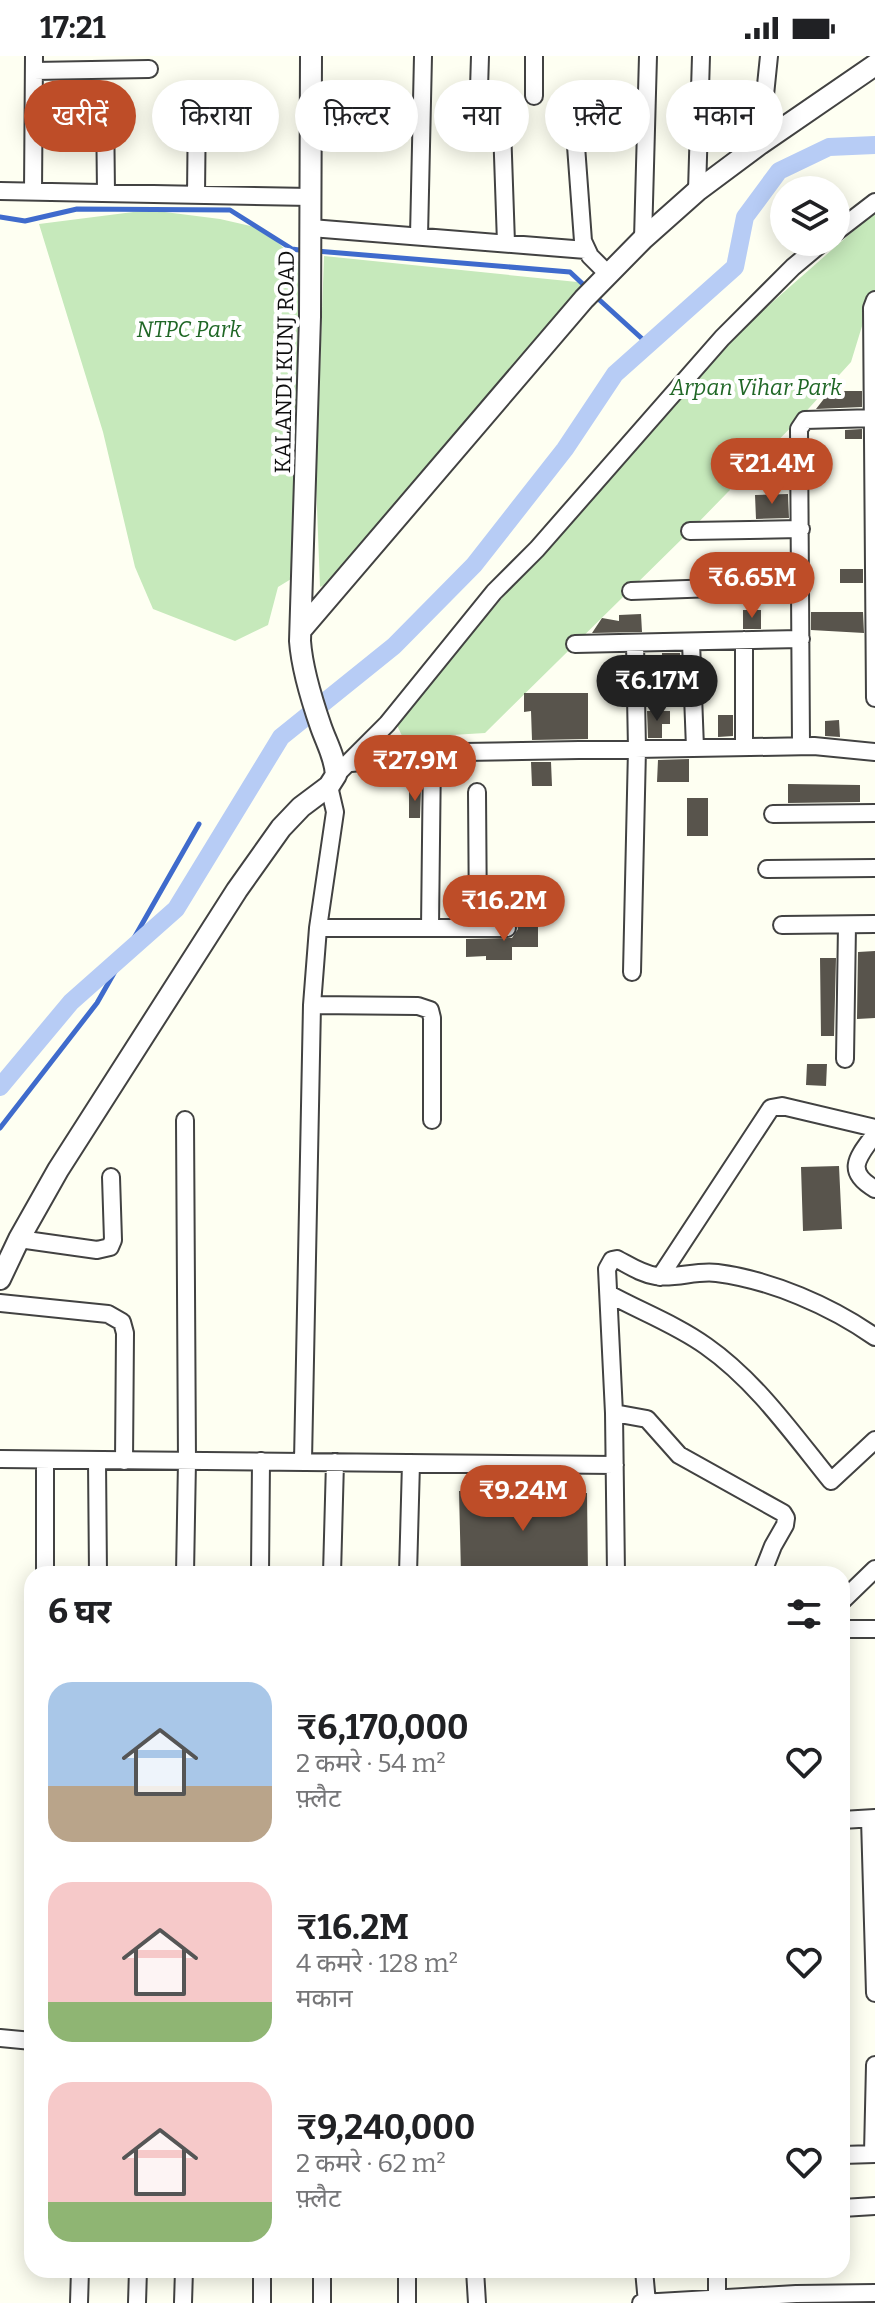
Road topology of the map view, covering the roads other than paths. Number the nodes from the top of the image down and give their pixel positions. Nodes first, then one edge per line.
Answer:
1 (311, 56) edge
2 (423, 56) edge
3 (480, 56) edge
4 (534, 56) edge
5 (648, 56) edge
6 (701, 56) edge
7 (769, 56) edge
8 (34, 63) edge
9 (875, 65) edge
10 (149, 69) dead end
11 (479, 80) edge
12 (767, 80) edge
13 (534, 96) dead end
14 (783, 128) edge
15 (106, 152) edge
16 (196, 152) edge
17 (503, 152) edge
18 (577, 152) edge
19 (749, 152) edge
20 (0, 191) edge
21 (697, 191) junction
22 (33, 192) junction
23 (106, 193) junction
24 (196, 195) junction
25 (311, 197) junction
26 (875, 202) edge
27 (850, 221) edge
28 (419, 236) junction
29 (643, 239) junction
30 (311, 243) junction
31 (506, 243) junction
32 (586, 250) junction
33 (807, 256) edge
34 (596, 287) junction
35 (875, 300) edge
36 (874, 359) edge
37 (874, 418) edge
38 (874, 473) edge
39 (801, 529) junction
40 (690, 531) dead end
41 (874, 531) edge
42 (801, 585) junction
43 (875, 586) edge
44 (631, 591) dead end
45 (301, 630) junction
46 (801, 639) junction
47 (744, 640) junction
48 (875, 640) edge
49 (691, 642) junction
50 (635, 643) junction
51 (575, 644) dead end
52 (875, 698) edge
53 (801, 746) junction
54 (744, 747) junction
55 (695, 748) junction
56 (637, 749) junction
57 (875, 752) edge
58 (432, 754) junction
59 (339, 775) junction
60 (477, 792) dead end
61 (875, 813) edge
62 (773, 814) dead end
63 (875, 868) edge
64 (767, 869) dead end
65 (875, 924) edge
66 (782, 925) dead end
67 (847, 925) junction
68 (318, 928) junction
69 (430, 928) junction
70 (478, 928) junction
71 (507, 928) dead end
72 (632, 972) dead end
73 (312, 1005) junction
74 (845, 1059) dead end
75 (185, 1120) dead end
76 (432, 1120) dead end
77 (875, 1131) edge
78 (111, 1177) dead end
79 (875, 1189) edge
80 (19, 1239) junction
81 (660, 1277) junction
82 (0, 1279) edge
83 (609, 1294) junction
84 (0, 1303) edge
85 (875, 1337) edge
86 (614, 1413) junction
87 (875, 1440) edge
88 (0, 1459) edge
89 (45, 1461) junction
90 (97, 1461) junction
91 (124, 1461) junction
92 (187, 1461) junction
93 (261, 1461) junction
94 (303, 1461) junction
95 (335, 1462) junction
96 (411, 1463) junction
97 (615, 1465) junction
98 (45, 1566) edge
99 (98, 1566) edge
100 (185, 1566) edge
101 (260, 1566) edge
102 (332, 1566) edge
103 (408, 1566) edge
104 (616, 1566) edge
105 (765, 1566) edge
106 (875, 1569) edge
107 (850, 1593) edge
108 (850, 1629) edge
109 (875, 1629) edge
110 (872, 1818) edge
111 (850, 1819) edge
112 (875, 1993) edge
113 (0, 2038) edge
114 (24, 2040) edge
115 (875, 2065) edge
116 (874, 2154) edge
117 (850, 2155) edge
118 (875, 2206) edge
119 (850, 2208) edge
120 (80, 2278) edge
121 (138, 2278) edge
122 (184, 2278) edge
123 (262, 2278) edge
124 (322, 2278) edge
125 (407, 2278) edge
126 (475, 2278) edge
127 (644, 2278) edge
128 (717, 2278) edge
129 (875, 2293) edge
130 (810, 2298) edge
131 (853, 2298) edge
132 (717, 2301) edge
133 (79, 2303) edge
134 (137, 2303) edge
135 (183, 2303) edge
136 (262, 2303) edge
137 (322, 2303) edge
138 (407, 2303) edge
139 (477, 2303) edge
140 (645, 2303) edge

1 - 25 street, KALANDI KUNJ ROAD
2 - 28 street
3 - 11 street
4 - 13 street
5 - 29 street
6 - 21 street
7 - 12 street
8 - 10 street
8 - 22 street
9 - 14 street
15 - 23 street
16 - 24 street
17 - 31 street
18 - 32 street
19 - 21 street
20 - 22 street
21 - 29 street
22 - 23 street
23 - 24 street
24 - 25 street
25 - 30 street, KALANDI KUNJ ROAD
26 - 27 street
28 - 30 street
28 - 31 street
29 - 34 street
30 - 45 street, KALANDI KUNJ ROAD
31 - 32 street
32 - 34 street
33 - 59 street
34 - 45 street
35 - 36 street
36 - 37 street
37 - 38 street
37 - 39 street
38 - 41 street
39 - 40 street
39 - 42 street
41 - 43 street
42 - 44 street
42 - 46 street
43 - 48 street
45 - 59 street, KALANDI KUNJ ROAD
46 - 47 street
46 - 53 street
47 - 49 street
47 - 54 street
48 - 52 street
49 - 50 street
49 - 55 street
50 - 51 street
50 - 56 street
53 - 54 street
53 - 57 street
54 - 55 street
55 - 56 street
56 - 58 street
56 - 72 street
58 - 59 street
58 - 69 street
59 - 68 street
59 - 80 street
60 - 70 street
61 - 62 street
63 - 64 street
65 - 67 street
66 - 67 street
67 - 74 street
68 - 69 street
68 - 73 street
69 - 70 street
70 - 71 street
73 - 76 street
73 - 94 street
75 - 92 street
77 - 79 street
77 - 81 street
78 - 80 street
80 - 82 street
81 - 83 street
81 - 85 street
83 - 86 street
83 - 87 street
84 - 91 street
86 - 97 street
86 - 105 street
88 - 89 street
89 - 90 street
89 - 98 street
90 - 91 street
90 - 99 street
91 - 92 street
92 - 93 street
92 - 100 street
93 - 94 street
93 - 101 street
94 - 95 street
95 - 96 street
95 - 102 street
96 - 97 street
96 - 103 street
97 - 104 street
106 - 107 street
108 - 109 street
110 - 111 street
110 - 112 street
113 - 114 street
115 - 116 street
116 - 117 street
118 - 119 street
120 - 133 street
121 - 134 street
122 - 135 street
123 - 136 street
124 - 137 street
125 - 138 street
126 - 139 street
127 - 140 street
128 - 132 street
129 - 131 street
130 - 131 street
130 - 132 street
132 - 140 street

